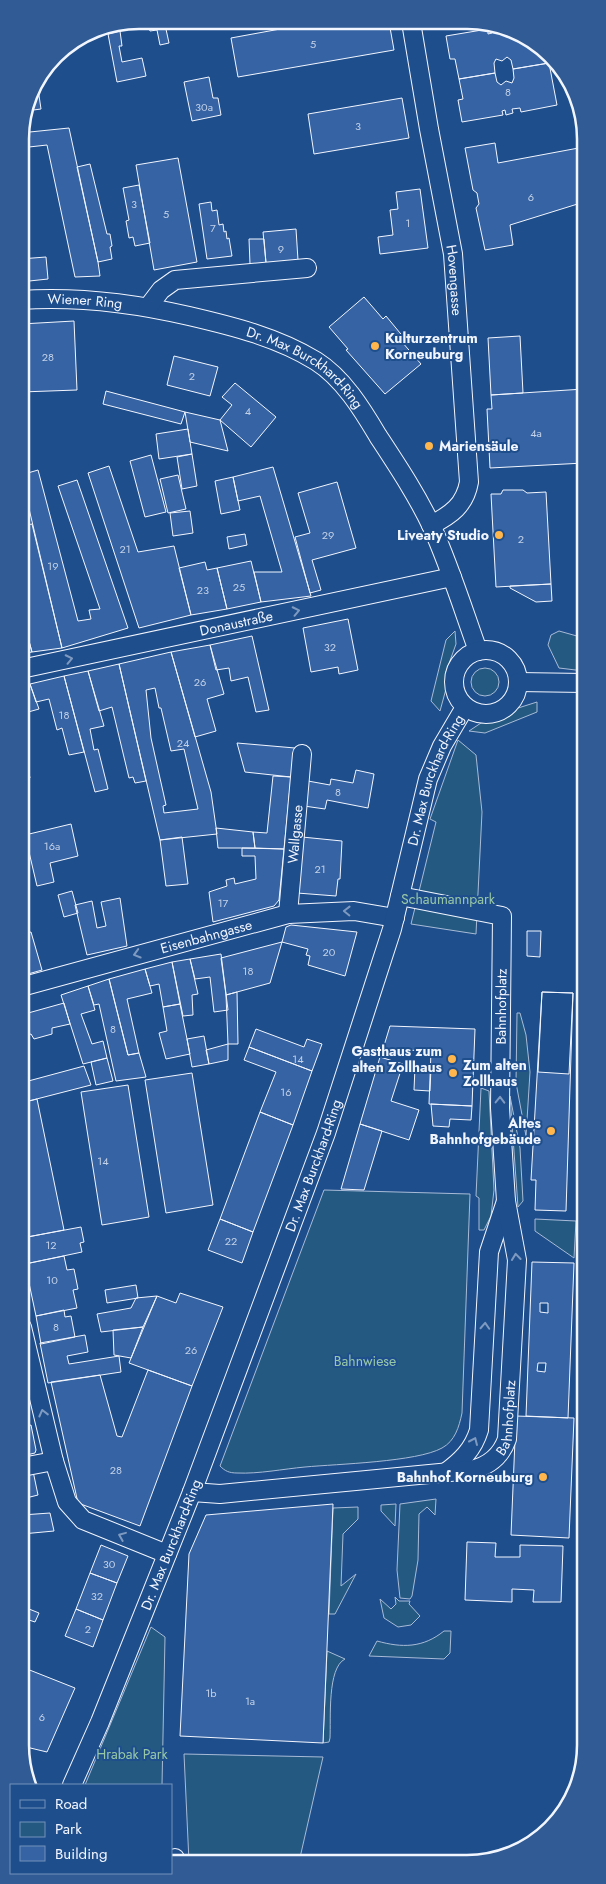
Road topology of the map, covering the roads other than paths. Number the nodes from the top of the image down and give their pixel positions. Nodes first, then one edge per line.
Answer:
1 (413, 29) edge
2 (307, 268) dead end
3 (29, 299) edge
4 (148, 307) junction
5 (431, 525) junction
6 (452, 577) junction
7 (478, 650) junction
8 (29, 667) edge
9 (518, 682) junction
10 (577, 683) edge
11 (465, 707) junction
12 (302, 754) dead end
13 (400, 896) junction
14 (288, 914) junction
15 (395, 918) junction
16 (29, 985) edge
17 (506, 1201) junction
18 (29, 1356) edge
19 (54, 1461) junction
20 (29, 1466) edge
21 (444, 1473) junction
22 (192, 1492) junction
23 (167, 1554) junction
24 (72, 1784) edge

1 - 5 street, Hovengasse
2 - 4 street
3 - 4 street, Wiener Ring
4 - 5 street, Dr. Max Burckhard-Ring
5 - 6 street, Dr. Max Burckhard-Ring
6 - 7 street, Dr. Max Burckhard-Ring
8 -> 6 street, Donaustraße
7 - 9 street
7 - 11 street, Dr. Max Burckhard-Ring
9 - 10 street
9 - 11 street, Dr. Max Burckhard-Ring
11 - 13 street, Dr. Max Burckhard-Ring
12 - 14 street, Wallgasse
13 - 15 street, Dr. Max Burckhard-Ring
17 -> 13 street, Bahnhofplatz
15 -> 14 street, Eisenbahngasse
14 -> 16 street, Eisenbahngasse
15 - 22 street, Dr. Max Burckhard-Ring
21 -> 17 street, Bahnhofplatz
21 -> 17 street, Bahnhofplatz
19 -> 18 street
19 - 20 street
23 -> 19 street
21 - 22 street, Bahnhofplatz
22 - 23 street, Dr. Max Burckhard-Ring
23 - 24 street, Dr. Max Burckhard-Ring

